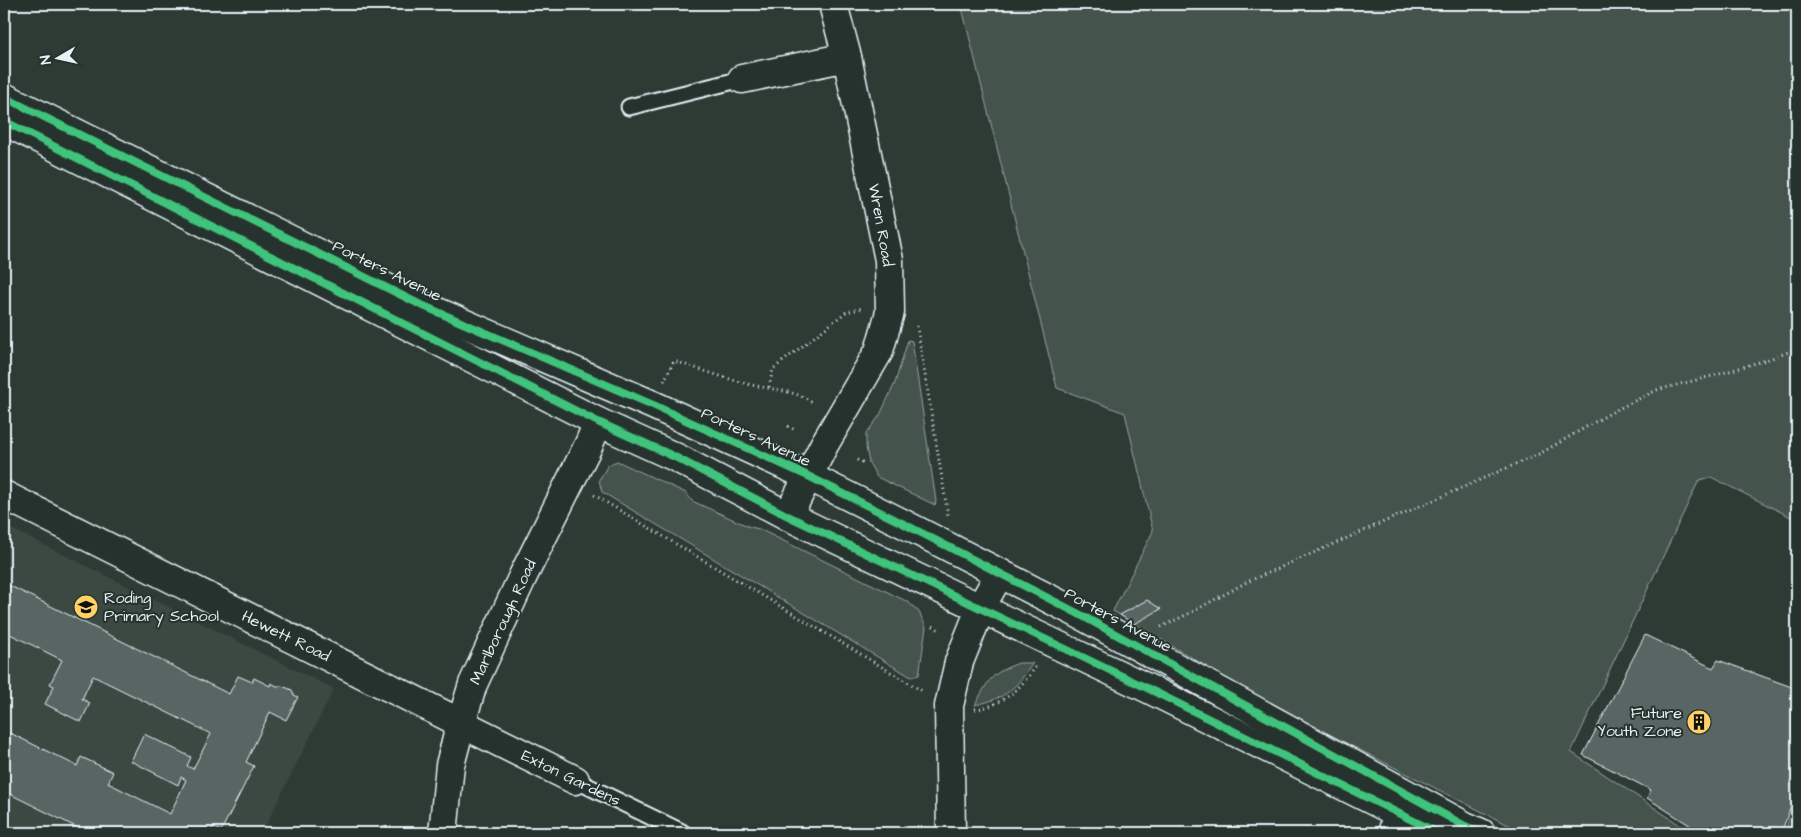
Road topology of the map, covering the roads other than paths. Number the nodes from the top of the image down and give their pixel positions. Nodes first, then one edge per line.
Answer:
1 (833, 4) edge
2 (847, 57) junction
3 (742, 79) joint
4 (4, 97) edge
5 (629, 107) dead end
6 (4, 120) edge
7 (598, 422) junction
8 (808, 476) junction
9 (4, 495) edge
10 (788, 516) junction
11 (1000, 573) junction
12 (981, 607) junction
13 (461, 723) junction
14 (575, 780) joint
15 (1394, 823) edge
16 (682, 832) edge
17 (443, 833) edge
18 (951, 833) edge
19 (1438, 833) edge
20 (1481, 833) edge

1 - 2 main road, Wren Road
2 - 3 main road
2 - 8 main road, Wren Road
3 - 5 lane
4 - 8 main road, Porters Avenue
6 - 7 main road
7 - 10 main road
7 - 13 main road, Marlborough Road
8 - 10 main road, Wren Road
8 - 11 main road, Porters Avenue
9 - 13 main road, Hewett Road
10 - 12 main road
11 - 12 main road
11 - 20 main road, Porters Avenue
12 - 15 main road
12 - 18 main road
13 - 14 main road, Exton Gardens
13 - 17 main road, Marlborough Road
14 - 16 lane, Exton Gardens
15 - 19 main road

